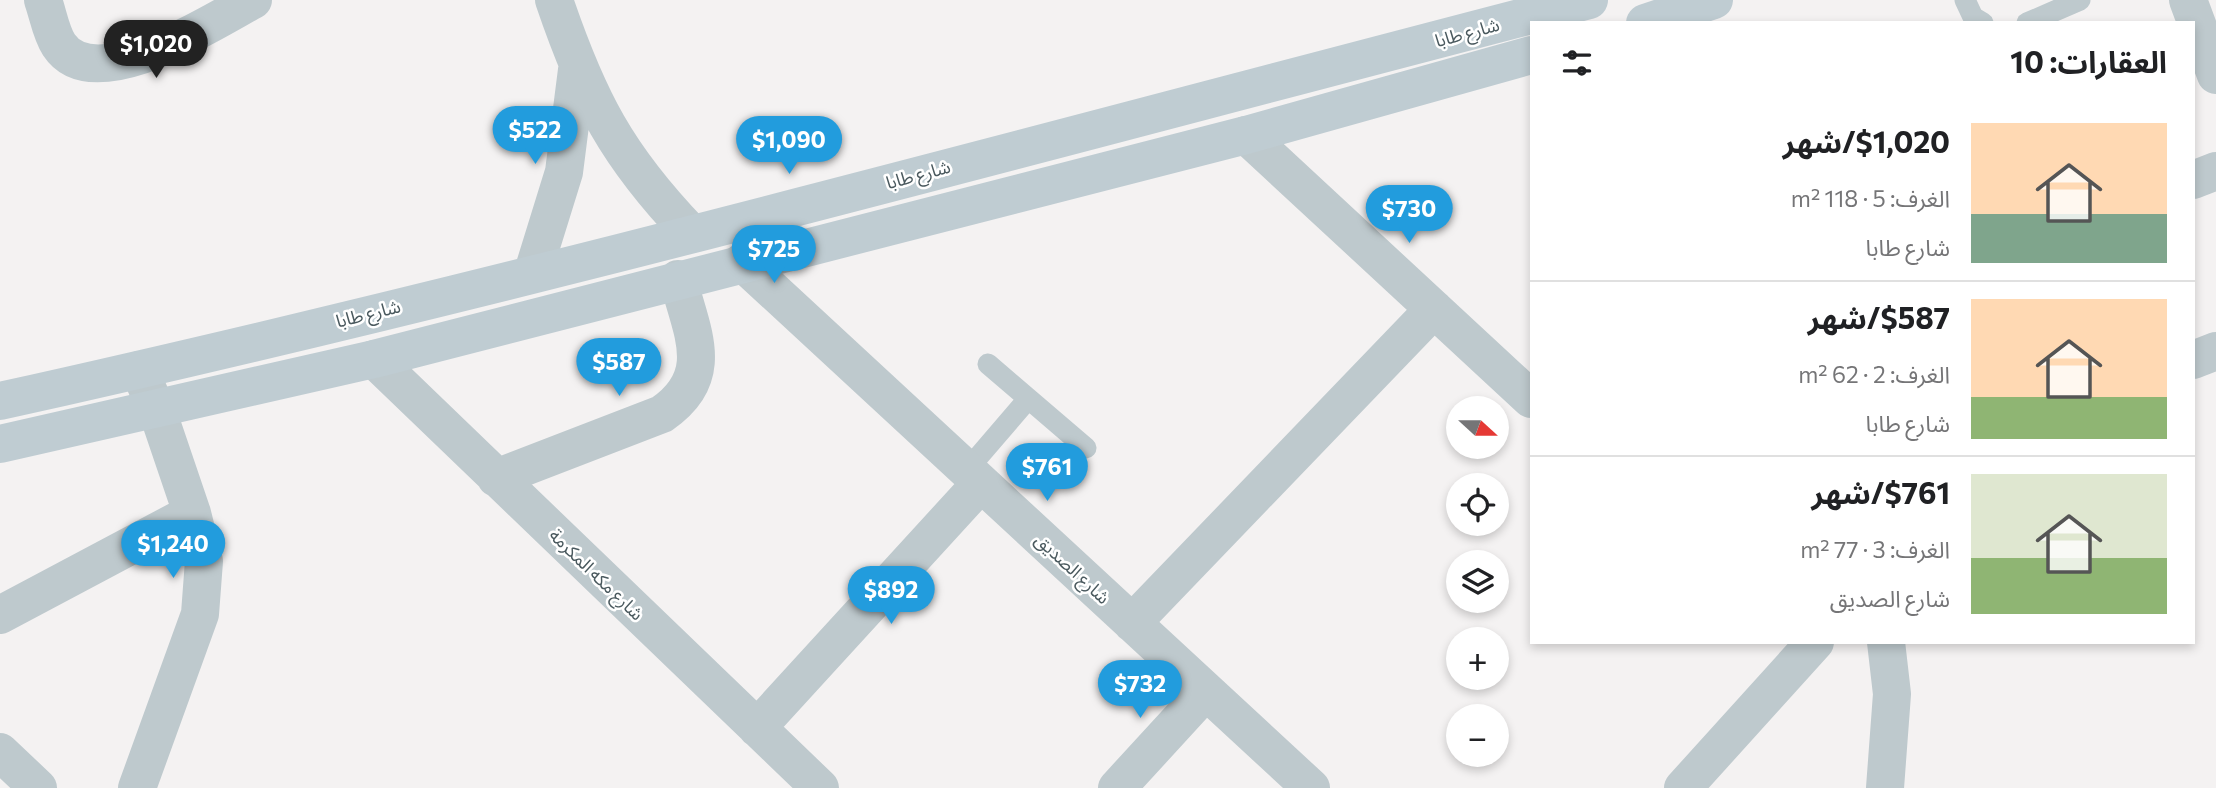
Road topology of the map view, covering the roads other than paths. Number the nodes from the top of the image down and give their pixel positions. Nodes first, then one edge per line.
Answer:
1 (43, 0) edge
2 (253, 0) edge
3 (554, 0) edge
4 (1589, 0) edge
5 (1965, 0) edge
6 (2080, 0) edge
7 (2188, 0) edge
8 (1693, 8) edge
9 (1651, 21) edge
10 (1980, 21) edge
11 (2032, 21) edge
12 (1530, 55) edge
13 (577, 68) junction
14 (2216, 75) edge
15 (1246, 135) junction
16 (2216, 171) edge
17 (2195, 179) edge
18 (690, 232) junction
19 (742, 262) junction
20 (533, 272) junction
21 (678, 279) junction
22 (1434, 309) junction
23 (2216, 351) edge
24 (374, 359) junction
25 (2195, 359) edge
26 (988, 364) dead end
27 (139, 370) junction
28 (1530, 398) edge
29 (1028, 399) junction
30 (0, 401) edge
31 (157, 410) junction
32 (0, 444) edge
33 (1086, 448) dead end
34 (974, 477) junction
35 (496, 478) junction
36 (192, 513) junction
37 (0, 615) edge
38 (1132, 623) junction
39 (1886, 644) edge
40 (1805, 646) edge
41 (1206, 691) junction
42 (757, 728) junction
43 (0, 752) edge
44 (38, 788) edge
45 (136, 788) edge
46 (820, 788) edge
47 (1117, 788) edge
48 (1311, 788) edge
49 (1683, 788) edge
50 (1885, 788) edge

1 - 2 street
3 - 13 street
4 - 18 street, شارع طابا
5 - 10 lane
6 - 11 lane
7 - 14 street
8 - 9 street
12 - 15 street
13 - 18 street
13 - 20 street
15 - 19 street
15 - 22 street
16 - 17 street
18 - 20 street, شارع طابا
19 - 21 street
19 - 34 street, شارع الصديق
20 - 27 street, شارع طابا
21 - 24 street
21 - 35 street
22 - 28 street
22 - 38 street
23 - 25 street
24 - 31 street
24 - 35 street, شارع مكه المكرمة
26 - 29 lane
27 - 30 street, شارع طابا
27 - 31 street
29 - 33 lane
29 - 34 lane
31 - 32 street
31 - 36 street
34 - 38 street, شارع الصديق
34 - 42 street
35 - 42 street, شارع مكه المكرمة
36 - 37 street
36 - 45 street
38 - 41 street, شارع الصديق
39 - 50 street
40 - 49 street
41 - 47 street
41 - 48 street, شارع الصديق
42 - 46 street, شارع مكه المكرمة
43 - 44 street

